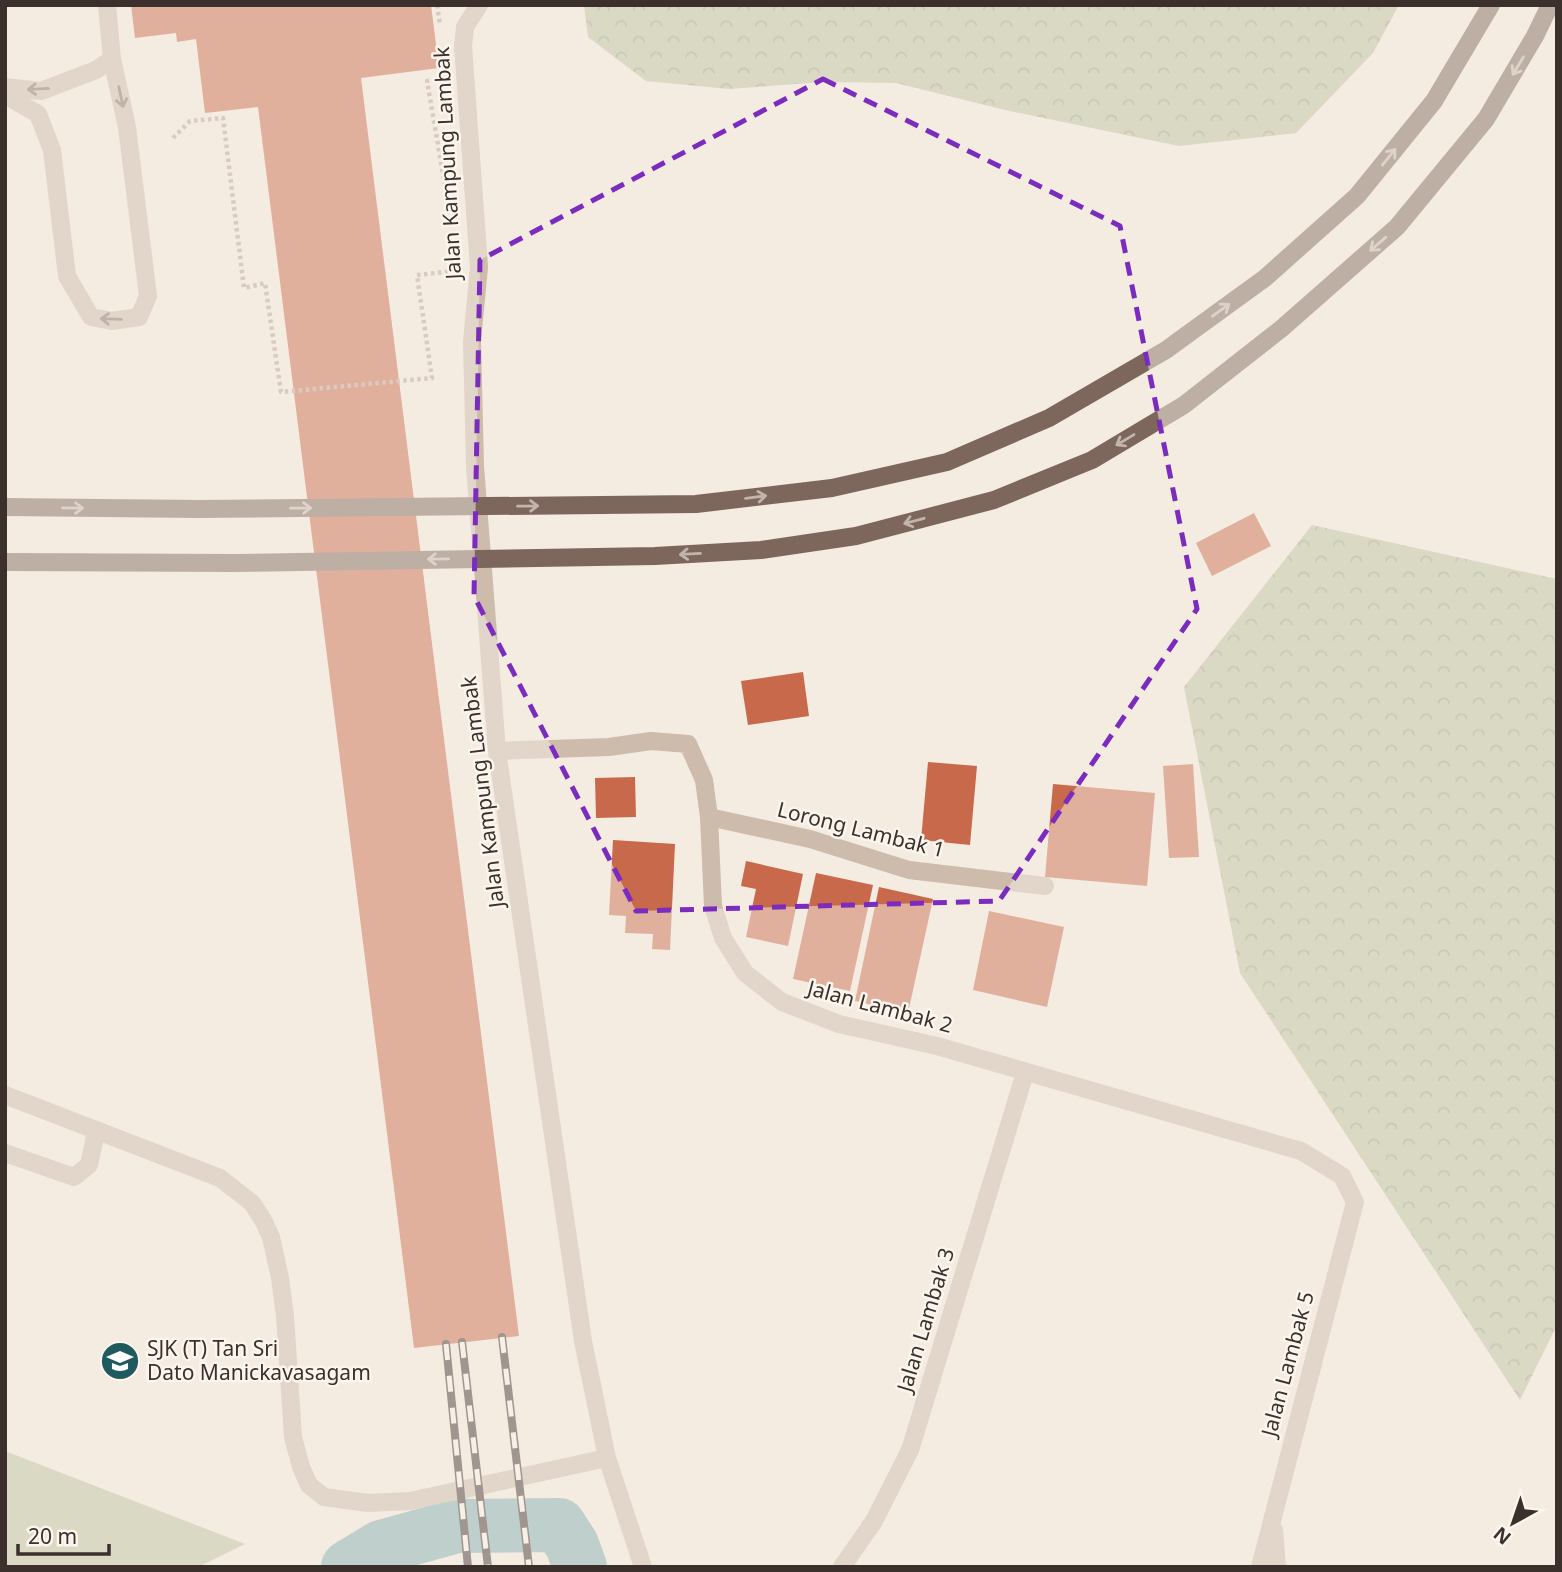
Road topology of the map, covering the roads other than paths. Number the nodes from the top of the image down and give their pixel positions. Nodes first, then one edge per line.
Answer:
1 (107, 5) edge
2 (479, 5) edge
3 (1491, 5) edge
4 (1549, 5) edge
5 (113, 59) junction
6 (5, 87) edge
7 (5, 95) edge
8 (5, 508) edge
9 (5, 562) edge
10 (497, 751) junction
11 (709, 817) junction
12 (1045, 886) dead end
13 (1025, 1073) junction
14 (5, 1095) edge
15 (96, 1132) junction
16 (5, 1153) edge
17 (1342, 1176) joint
18 (607, 1458) junction
19 (1273, 1512) junction
20 (643, 1567) edge
21 (842, 1567) edge
22 (1260, 1567) edge
23 (1277, 1567) edge

1 - 5 street
2 - 10 street, Jalan Kampung Lambak
8 -> 3 main road
4 -> 9 main road
5 -> 6 street
5 -> 7 street
10 - 11 street, Jalan Lambak 2
10 - 18 street, Jalan Kampung Lambak
11 - 12 street, Lorong Lambak 1
11 - 13 street, Jalan Lambak 2
13 - 17 street, Jalan Lambak 2
13 - 21 street, Jalan Lambak 3
14 - 15 street
15 - 16 street
15 - 18 street
17 - 19 street, Jalan Lambak 5
18 - 20 street, Jalan Kampung Lambak
19 - 22 street, Jalan Lambak 5
19 - 23 street

